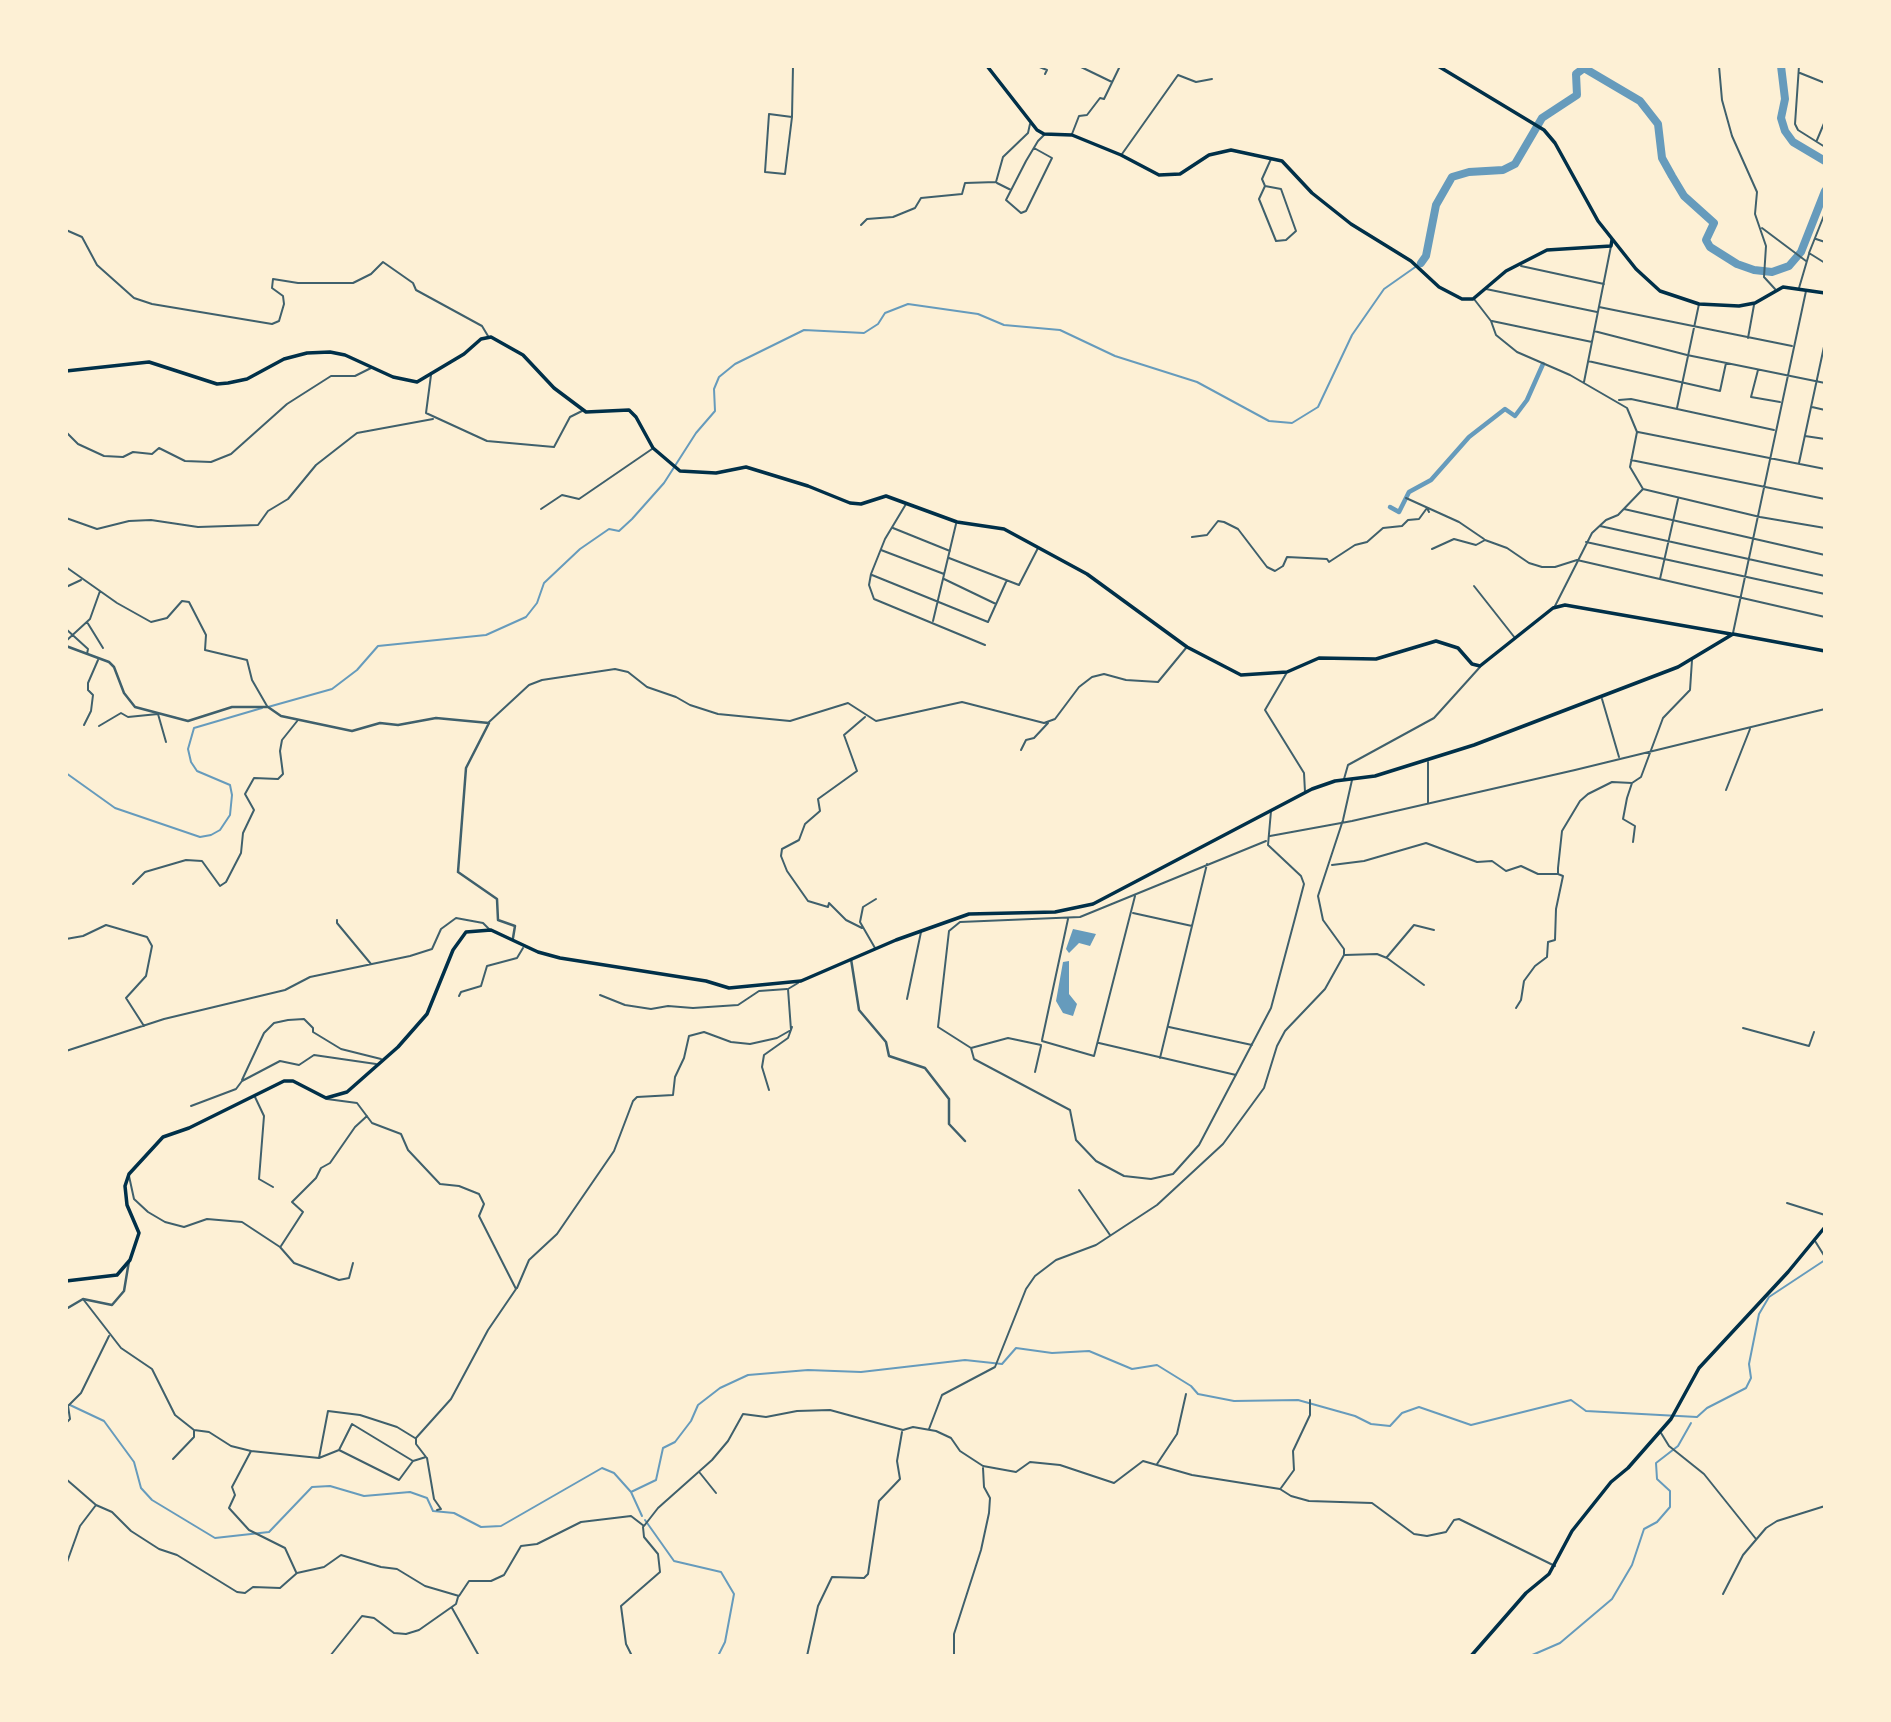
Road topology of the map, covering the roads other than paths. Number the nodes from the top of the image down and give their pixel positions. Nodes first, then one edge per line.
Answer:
1 (793, 66) edge
2 (987, 66) edge
3 (1037, 66) edge
4 (1079, 66) edge
5 (1120, 66) edge
6 (1438, 66) edge
7 (1719, 66) edge
8 (1799, 66) edge
9 (1047, 70) edge
10 (1800, 73) junction
11 (1212, 79) dead end
12 (1112, 82) junction
13 (1825, 83) edge
14 (792, 117) junction
15 (1825, 121) edge
16 (1030, 123) junction
17 (1044, 134) junction
18 (1072, 135) junction
19 (1817, 140) junction
20 (1825, 147) edge
21 (1034, 148) junction
22 (1121, 155) junction
23 (1271, 159) junction
24 (996, 182) junction
25 (1265, 186) junction
26 (1012, 191) junction
27 (1825, 213) edge
28 (861, 225) dead end
29 (1761, 228) junction
30 (66, 230) edge
31 (1815, 239) junction
32 (1825, 242) edge
33 (1612, 243) junction
34 (1809, 253) junction
35 (1804, 260) junction
36 (1825, 263) edge
37 (1517, 265) junction
38 (1604, 284) junction
39 (1799, 288) junction
40 (1485, 289) junction
41 (1775, 289) junction
42 (1806, 289) junction
43 (1825, 293) edge
44 (1473, 299) junction
45 (1755, 303) junction
46 (1699, 304) junction
47 (1599, 307) junction
48 (1598, 312) junction
49 (1491, 321) junction
50 (1694, 326) junction
51 (1594, 331) junction
52 (489, 337) junction
53 (1748, 339) junction
54 (1592, 342) junction
55 (1825, 342) edge
56 (1794, 346) junction
57 (1687, 355) junction
58 (1823, 355) edge
59 (1588, 361) junction
60 (1726, 363) junction
61 (372, 367) junction
62 (1758, 369) junction
63 (66, 371) edge
64 (430, 375) junction
65 (1787, 375) junction
66 (1682, 381) junction
67 (1817, 381) junction
68 (1584, 383) junction
69 (1825, 383) edge
70 (1618, 400) junction
71 (1781, 402) junction
72 (1811, 407) junction
73 (1677, 409) junction
74 (583, 410) junction
75 (1825, 410) edge
76 (433, 419) junction
77 (1775, 430) junction
78 (66, 432) edge
79 (1637, 432) junction
80 (1805, 436) junction
81 (1825, 439) edge
82 (653, 448) junction
83 (1770, 457) junction
84 (1630, 460) junction
85 (1799, 464) junction
86 (1825, 470) edge
87 (1763, 487) junction
88 (1643, 489) junction
89 (1406, 498) dead end
90 (1678, 498) junction
91 (1825, 499) edge
92 (906, 503) junction
93 (1427, 508) junction
94 (541, 509) dead end
95 (1624, 509) junction
96 (1429, 512) dead end
97 (1760, 517) junction
98 (66, 518) edge
99 (1674, 521) junction
100 (957, 522) junction
101 (1600, 526) junction
102 (892, 528) junction
103 (1825, 528) edge
104 (1192, 537) dead end
105 (1485, 540) junction
106 (1755, 540) junction
107 (1669, 541) junction
108 (1586, 542) junction
109 (1039, 547) junction
110 (881, 550) junction
111 (1432, 550) dead end
112 (951, 552) junction
113 (1825, 555) edge
114 (949, 558) junction
115 (1751, 558) junction
116 (1664, 559) junction
117 (1577, 561) junction
118 (66, 567) edge
119 (871, 574) junction
120 (945, 574) junction
121 (1747, 576) junction
122 (1825, 576) edge
123 (81, 579) junction
124 (944, 579) junction
125 (1660, 580) junction
126 (1006, 582) junction
127 (1474, 586) dead end
128 (66, 587) edge
129 (101, 589) junction
130 (1825, 594) edge
131 (1742, 598) junction
132 (939, 600) junction
133 (997, 604) junction
134 (1553, 608) junction
135 (1825, 617) edge
136 (86, 622) junction
137 (933, 622) junction
138 (66, 629) edge
139 (1733, 634) junction
140 (72, 635) junction
141 (1516, 639) junction
142 (66, 644) edge
143 (985, 645) dead end
144 (1187, 647) junction
145 (103, 648) dead end
146 (1825, 651) edge
147 (87, 655) junction
148 (99, 659) junction
149 (1691, 659) junction
150 (1480, 666) junction
151 (1287, 672) junction
152 (1601, 696) junction
153 (268, 707) junction
154 (1825, 709) edge
155 (158, 714) junction
156 (866, 716) junction
157 (298, 719) junction
158 (1048, 722) junction
159 (489, 723) junction
160 (84, 725) dead end
161 (99, 726) dead end
162 (1750, 728) junction
163 (166, 742) dead end
164 (1021, 750) dead end
165 (1649, 752) junction
166 (1619, 758) junction
167 (1428, 761) junction
168 (1352, 780) junction
169 (1344, 781) junction
170 (1632, 783) junction
171 (1726, 790) dead end
172 (1306, 793) junction
173 (1427, 803) junction
174 (1271, 811) junction
175 (1343, 820) junction
176 (1268, 836) junction
177 (1268, 841) junction
178 (1633, 842) dead end
179 (1207, 863) junction
180 (1330, 864) junction
181 (1558, 874) junction
182 (133, 884) dead end
183 (1135, 896) junction
184 (876, 899) dead end
185 (1132, 913) junction
186 (1068, 918) junction
187 (337, 920) dead end
188 (1192, 926) junction
189 (862, 928) junction
190 (491, 930) junction
191 (921, 930) junction
192 (1434, 930) dead end
193 (513, 938) junction
194 (66, 939) edge
195 (525, 945) junction
196 (875, 949) junction
197 (1344, 955) junction
198 (1387, 958) junction
199 (851, 959) junction
200 (372, 964) junction
201 (801, 981) junction
202 (1424, 985) dead end
203 (788, 989) junction
204 (600, 995) dead end
205 (459, 996) dead end
206 (907, 999) dead end
207 (1516, 1008) dead end
208 (792, 1026) junction
209 (1168, 1026) junction
210 (144, 1027) junction
211 (1743, 1028) dead end
212 (1814, 1032) dead end
213 (1042, 1043) junction
214 (1097, 1043) junction
215 (1252, 1045) junction
216 (971, 1048) junction
217 (66, 1051) edge
218 (1160, 1058) junction
219 (381, 1059) junction
220 (376, 1064) junction
221 (1035, 1072) dead end
222 (1236, 1076) junction
223 (242, 1081) junction
224 (769, 1090) dead end
225 (254, 1096) junction
226 (326, 1098) junction
227 (191, 1106) dead end
228 (367, 1116) junction
229 (965, 1141) dead end
230 (129, 1174) junction
231 (273, 1187) dead end
232 (1079, 1190) dead end
233 (1787, 1203) dead end
234 (1825, 1215) edge
235 (1825, 1227) edge
236 (1111, 1236) junction
237 (1814, 1240) junction
238 (281, 1247) junction
239 (1825, 1257) edge
240 (130, 1260) junction
241 (353, 1263) dead end
242 (66, 1281) edge
243 (516, 1289) junction
244 (83, 1299) junction
245 (66, 1310) edge
246 (109, 1335) junction
247 (1186, 1394) dead end
248 (1310, 1400) dead end
249 (66, 1423) edge
250 (194, 1430) junction
251 (903, 1430) junction
252 (929, 1430) junction
253 (1661, 1433) junction
254 (416, 1438) junction
255 (339, 1450) junction
256 (251, 1451) junction
257 (426, 1457) junction
258 (319, 1458) junction
259 (173, 1459) dead end
260 (413, 1461) junction
261 (1157, 1465) junction
262 (983, 1466) junction
263 (700, 1472) junction
264 (66, 1479) edge
265 (1280, 1489) junction
266 (716, 1493) dead end
267 (96, 1505) junction
268 (1825, 1506) edge
269 (437, 1510) dead end
270 (645, 1527) junction
271 (1756, 1539) junction
272 (66, 1565) edge
273 (1555, 1566) junction
274 (297, 1573) junction
275 (1723, 1594) dead end
276 (459, 1596) junction
277 (451, 1607) junction
278 (330, 1656) edge
279 (480, 1656) edge
280 (632, 1656) edge
281 (807, 1656) edge
282 (954, 1656) edge
283 (1471, 1656) edge

1 - 14 street
2 - 16 main road
3 - 9 street
4 - 12 street
5 - 12 street
6 - 33 main road
7 - 29 street
8 - 10 street
10 - 13 street
10 - 19 street
11 - 22 street
12 - 18 street
14 - 14 street
15 - 19 street
16 - 17 main road
16 - 24 street
17 - 18 main road
17 - 21 street
18 - 22 main road
19 - 20 street
21 - 26 street
21 - 26 street
22 - 23 main road
23 - 25 street
23 - 44 main road
24 - 26 street
24 - 28 street
25 - 25 street
27 - 31 street
29 - 35 street
29 - 41 street
30 - 52 street
31 - 32 street
31 - 34 street
33 - 37 main road
33 - 38 street
33 - 46 main road
34 - 35 street
34 - 36 street
35 - 39 street
37 - 38 street
37 - 40 main road
38 - 47 street
39 - 41 main road
39 - 42 main road
40 - 44 main road
40 - 48 street
41 - 45 main road
42 - 43 main road
42 - 56 street
44 - 49 street
45 - 46 main road
45 - 53 street
46 - 50 street
47 - 48 street
47 - 50 street
48 - 51 street
49 - 54 street
49 - 68 street
50 - 53 street
50 - 57 street
51 - 54 street
51 - 57 street
52 - 64 main road
52 - 74 main road
53 - 56 street
54 - 59 street
55 - 58 street
56 - 65 street
57 - 60 street
57 - 66 street
58 - 67 street
59 - 66 street
59 - 68 street
60 - 62 street
60 - 66 street
61 - 63 main road
61 - 64 main road
61 - 78 street
62 - 65 street
62 - 71 street
64 - 76 street
65 - 67 street
65 - 71 street
66 - 73 street
67 - 69 street
67 - 72 street
68 - 70 street
70 - 73 street
70 - 79 street
71 - 77 street
72 - 75 street
72 - 80 street
73 - 77 street
74 - 76 street
74 - 82 main road
76 - 98 street
77 - 83 street
79 - 83 street
79 - 84 street
80 - 81 street
80 - 85 street
82 - 92 main road
82 - 94 street
83 - 85 street
83 - 87 street
84 - 87 street
84 - 88 street
85 - 86 street
87 - 91 street
87 - 97 street
88 - 90 street
88 - 95 street
89 - 93 street
90 - 97 street
90 - 99 street
92 - 100 main road
92 - 102 street
93 - 96 street
93 - 104 street
93 - 105 street
95 - 99 street
95 - 101 street
97 - 103 street
97 - 106 street
99 - 106 street
99 - 107 street
100 - 109 main road
100 - 112 street
101 - 107 street
101 - 108 street
102 - 110 street
102 - 112 street
105 - 111 street
105 - 117 street
106 - 113 street
106 - 115 street
107 - 115 street
107 - 116 street
108 - 116 street
108 - 117 street
109 - 126 street
109 - 144 main road
110 - 119 street
110 - 120 street
112 - 114 street
114 - 120 street
114 - 126 street
115 - 121 street
115 - 122 street
116 - 121 street
116 - 125 street
117 - 125 street
117 - 134 street
118 - 123 street
119 - 132 street
119 - 137 street
120 - 124 street
121 - 130 street
121 - 131 street
123 - 128 street
123 - 129 street
124 - 132 street
124 - 133 street
125 - 131 street
126 - 133 street
127 - 141 street
129 - 136 street
129 - 153 street
131 - 135 street
131 - 139 street
132 - 133 street
132 - 137 street
134 - 139 main road
134 - 141 main road
136 - 140 street
136 - 145 street
137 - 143 street
138 - 140 street
139 - 146 main road
139 - 149 main road
140 - 142 street
140 - 147 street
141 - 150 main road
142 - 147 street
144 - 151 main road
144 - 158 street
147 - 148 street
148 - 155 street
148 - 160 street
149 - 152 main road
149 - 165 street
150 - 151 main road
150 - 169 street
151 - 172 street
152 - 166 street
152 - 167 main road
153 - 155 street
153 - 157 street
154 - 162 street
155 - 161 street
155 - 163 street
156 - 158 street
156 - 159 street
156 - 189 street
157 - 159 street
157 - 182 street
158 - 164 street
159 - 193 street
162 - 165 street
162 - 171 street
165 - 166 street
165 - 170 street
166 - 173 street
167 - 168 main road
167 - 173 street
168 - 169 main road
168 - 175 street
169 - 172 main road
170 - 178 street
170 - 181 street
172 - 174 main road
173 - 175 street
174 - 176 street
174 - 191 main road
175 - 176 street
175 - 180 street
176 - 177 street
177 - 179 street
177 - 215 street
179 - 183 street
179 - 188 street
180 - 181 street
180 - 197 street
181 - 207 street
183 - 185 street
183 - 186 street
184 - 189 street
185 - 188 street
185 - 214 street
186 - 213 street
186 - 216 street
187 - 200 street
188 - 209 street
189 - 196 street
190 - 193 main road
190 - 200 street
190 - 219 main road
191 - 196 main road
191 - 206 street
192 - 198 street
193 - 195 main road
194 - 210 street
195 - 201 main road
195 - 205 street
196 - 199 main road
197 - 198 street
197 - 236 street
198 - 202 street
199 - 201 main road
199 - 229 street
200 - 210 street
201 - 203 street
203 - 204 street
203 - 208 street
208 - 224 street
208 - 243 street
209 - 215 street
209 - 218 street
210 - 217 street
211 - 212 street
213 - 214 street
213 - 216 street
213 - 221 street
214 - 218 street
215 - 222 street
216 - 222 street
218 - 222 street
219 - 220 main road
219 - 223 street
220 - 223 street
220 - 226 main road
223 - 227 street
225 - 226 main road
225 - 230 main road
225 - 231 street
226 - 228 street
228 - 238 street
228 - 243 street
230 - 238 street
230 - 240 main road
232 - 236 street
233 - 234 street
235 - 237 main road
236 - 252 street
237 - 239 street
237 - 253 main road
238 - 241 street
240 - 242 main road
240 - 244 street
243 - 254 street
244 - 245 street
244 - 246 street
246 - 249 street
246 - 250 street
247 - 261 street
248 - 265 street
250 - 256 street
250 - 259 street
251 - 252 street
251 - 263 street
251 - 281 street
252 - 262 street
253 - 271 street
253 - 273 main road
254 - 257 street
254 - 258 street
255 - 258 street
255 - 260 street
255 - 260 street
256 - 258 street
256 - 274 street
257 - 260 street
257 - 269 street
261 - 262 street
261 - 265 street
262 - 282 street
263 - 266 street
263 - 270 street
264 - 267 street
265 - 273 street
267 - 272 street
267 - 274 street
268 - 271 street
270 - 276 street
270 - 280 street
271 - 275 street
273 - 283 main road
274 - 276 street
276 - 277 street
277 - 278 street
277 - 279 street

